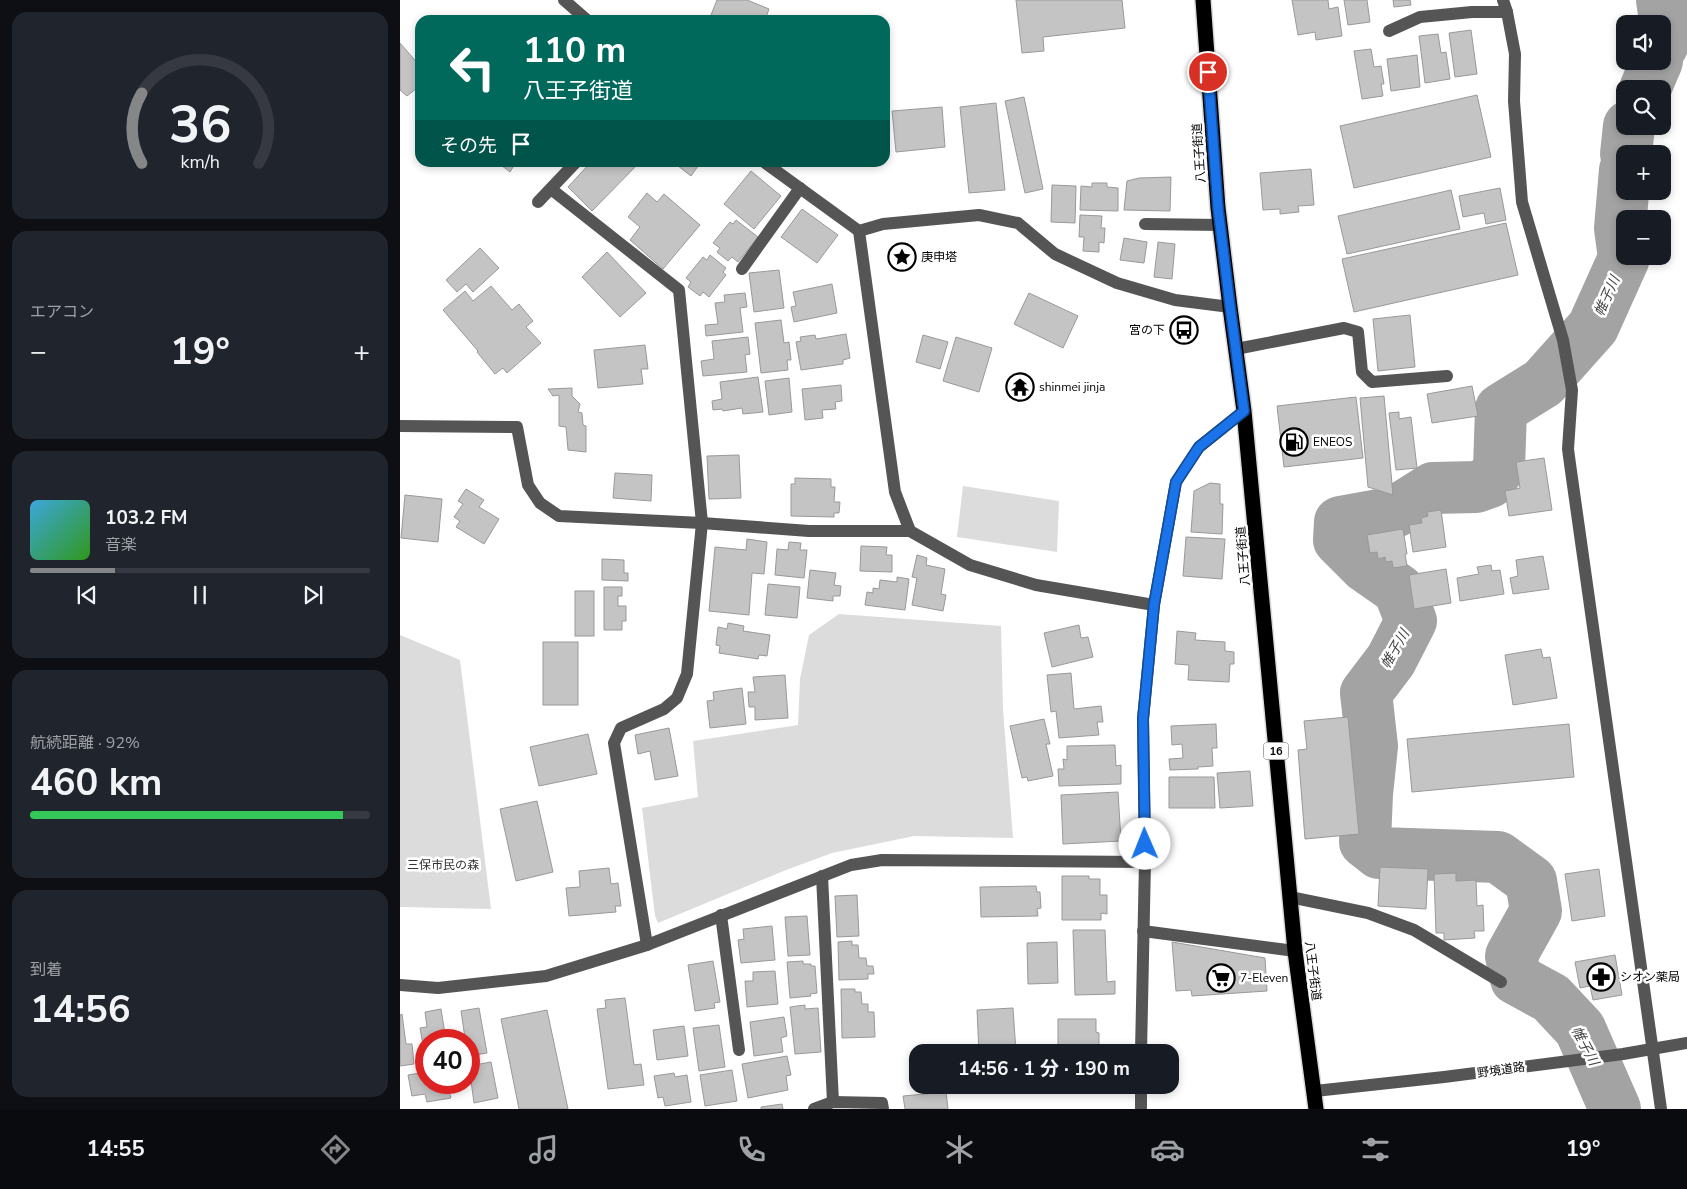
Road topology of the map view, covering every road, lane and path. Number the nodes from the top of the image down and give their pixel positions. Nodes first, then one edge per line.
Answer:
1 (564, 0) edge
2 (1203, 0) edge
3 (1505, 6) edge
4 (581, 15) edge
5 (1389, 31) dead end
6 (571, 167) edge
7 (771, 167) edge
8 (551, 188) junction
9 (800, 188) junction
10 (538, 202) dead end
11 (1145, 224) dead end
12 (1221, 225) junction
13 (859, 231) junction
14 (742, 269) dead end
15 (1230, 306) junction
16 (1236, 350) junction
17 (1447, 376) dead end
18 (1244, 411) junction
19 (400, 426) edge
20 (702, 523) junction
21 (910, 531) junction
22 (1154, 605) junction
23 (1145, 862) junction
24 (822, 876) junction
25 (1290, 897) junction
26 (721, 915) junction
27 (1143, 930) junction
28 (647, 945) junction
29 (1295, 952) junction
30 (1501, 982) dead end
31 (400, 985) edge
32 (1687, 1043) edge
33 (1142, 1044) edge
34 (1653, 1048) junction
35 (739, 1050) dead end
36 (1314, 1091) junction
37 (1141, 1094) edge
38 (833, 1102) junction
39 (882, 1106) edge
40 (814, 1109) edge
41 (1141, 1109) edge
42 (1316, 1109) edge
43 (1662, 1109) edge

1 - 4 street
2 - 12 highway, 八王子街道 / 16
3 - 5 street
3 - 34 street
6 - 8 street
7 - 9 street
8 - 10 street
8 - 20 street
9 - 13 street
9 - 14 street
11 - 12 street
12 - 15 highway, 八王子街道 / 16
13 - 15 street
13 - 21 street
15 - 16 highway, 八王子街道 / 16
16 - 17 street
16 - 18 highway, 八王子街道 / 16
18 - 22 street
18 - 25 highway, 八王子街道 / 16
19 - 20 street
20 - 21 street
20 - 28 street
21 - 22 street
22 - 23 street
23 - 24 street
23 - 27 street
24 - 26 street
24 - 38 street
25 - 29 highway, 八王子街道 / 16
25 - 30 street
26 - 28 street
26 - 35 street
27 - 29 street
27 - 33 street
28 - 31 street
29 - 36 highway, 八王子街道 / 16
32 - 34 street, 野境道路
34 - 36 street, 野境道路
34 - 43 street
36 - 42 highway, 八王子街道 / 16
37 - 41 street
38 - 39 street
38 - 40 street

